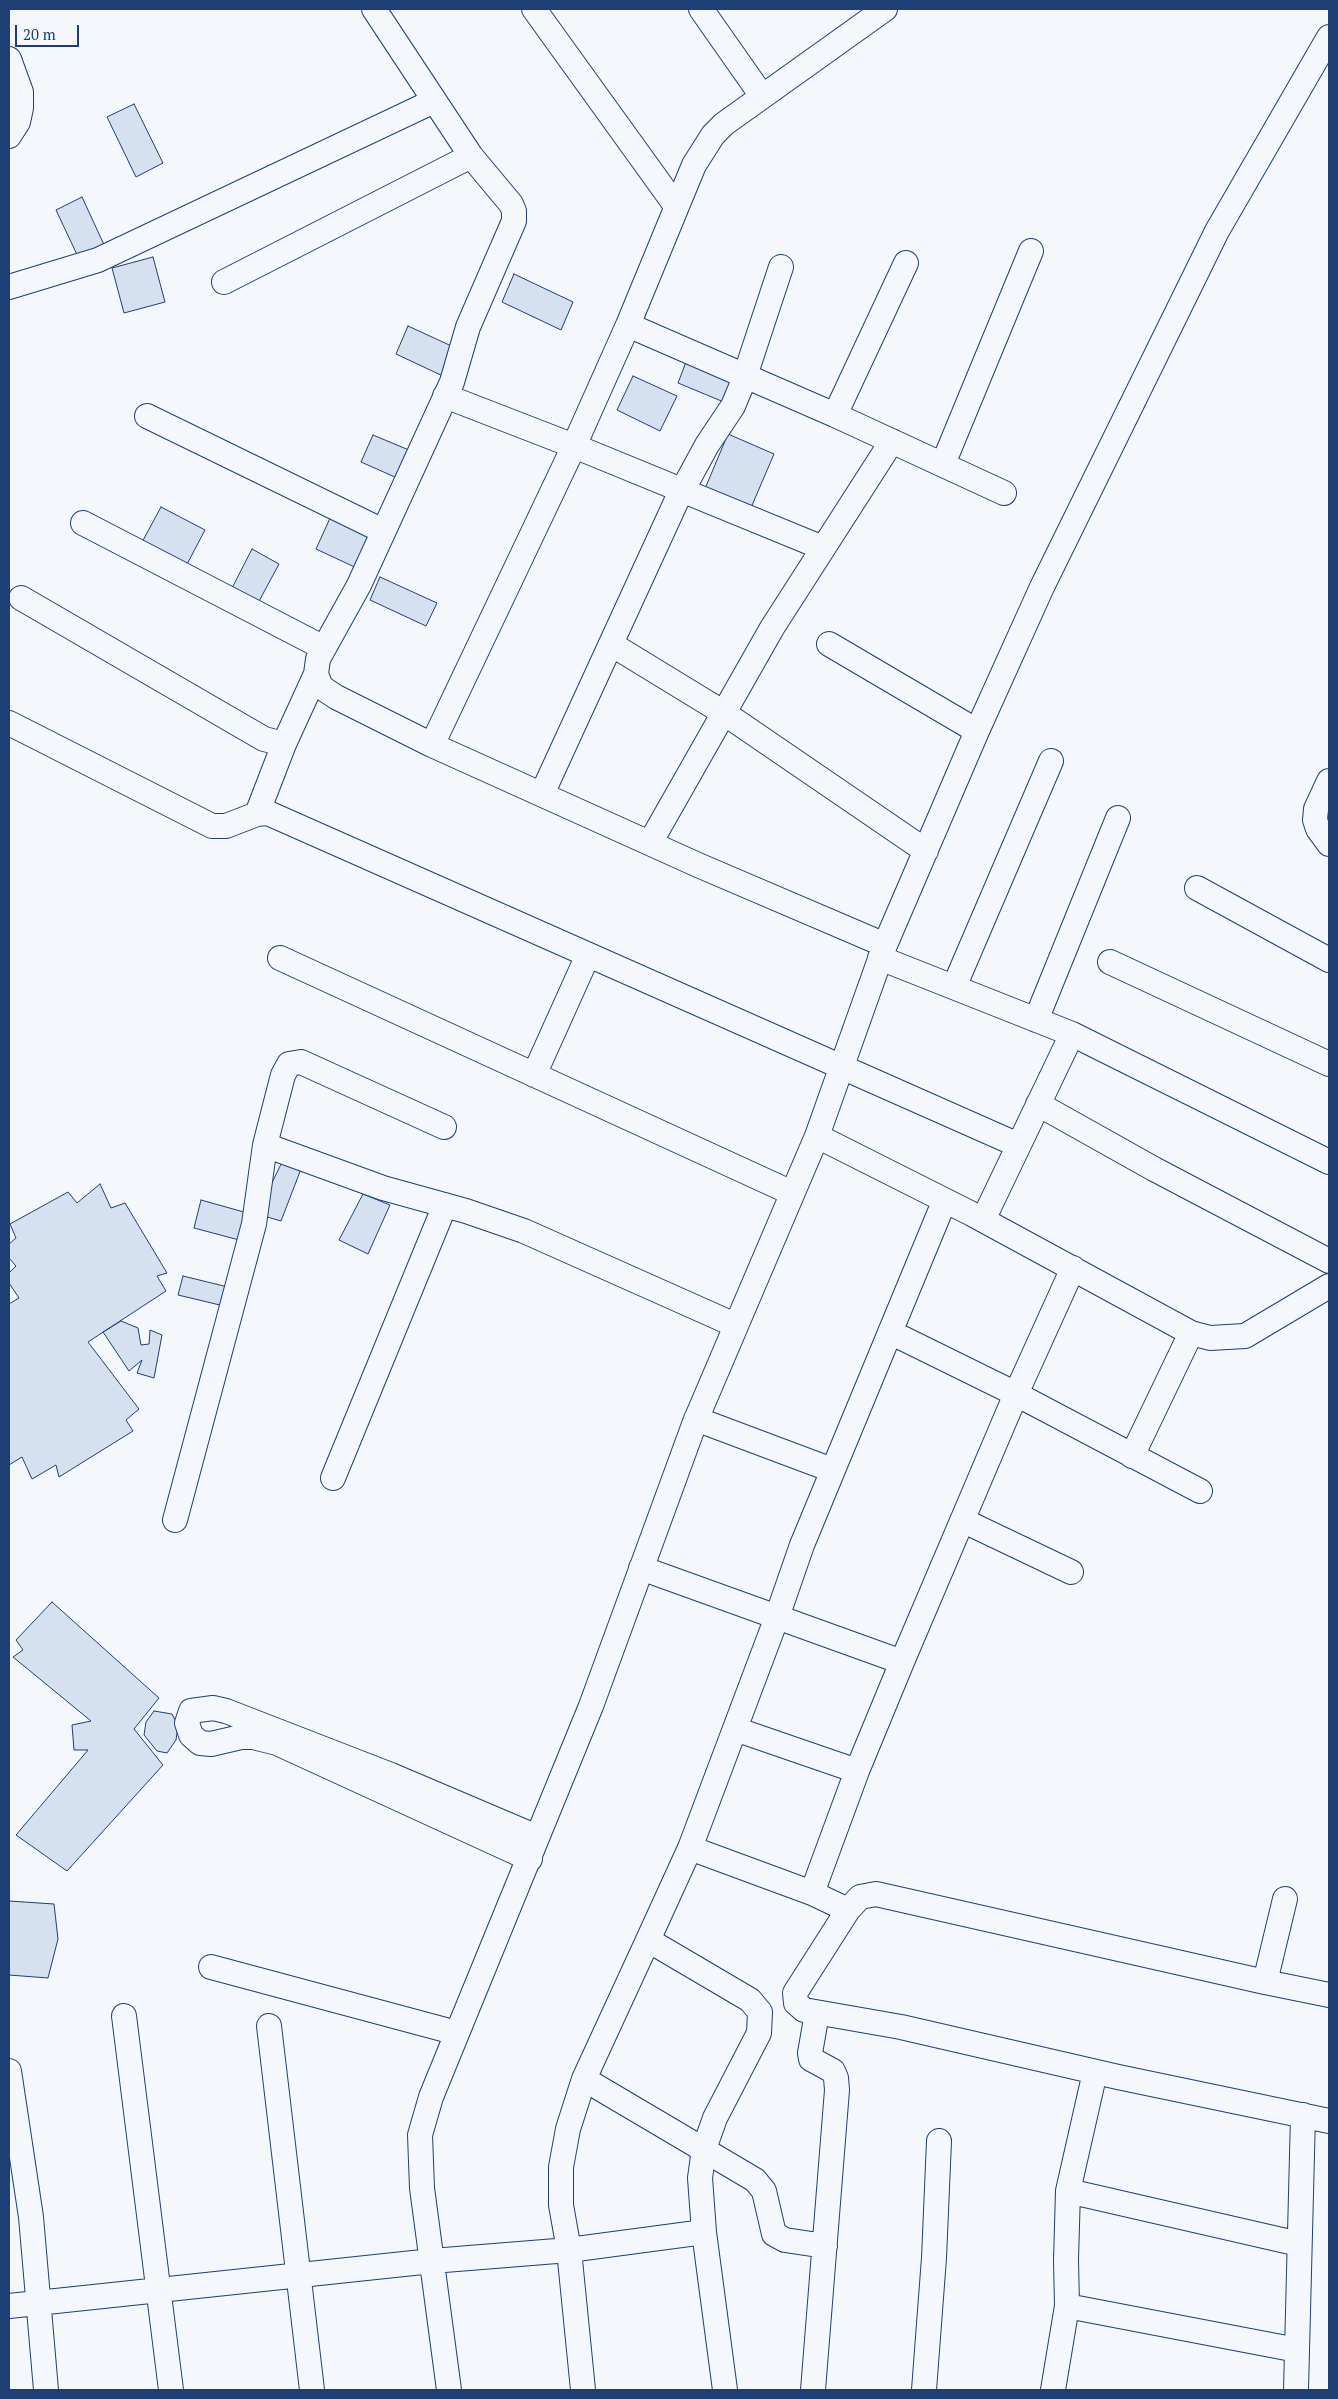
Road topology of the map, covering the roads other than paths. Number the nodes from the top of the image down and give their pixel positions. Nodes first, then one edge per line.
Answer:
1 (374, 9) edge
2 (534, 9) edge
3 (701, 9) edge
4 (880, 10) edge
5 (1329, 37) edge
6 (9, 59) edge
7 (762, 96) junction
8 (434, 101) junction
9 (9, 136) edge
10 (471, 156) junction
11 (676, 206) junction
12 (1031, 251) dead end
13 (906, 263) dead end
14 (781, 267) dead end
15 (224, 282) dead end
16 (9, 287) edge
17 (628, 325) junction
18 (745, 375) junction
19 (445, 396) junction
20 (835, 415) junction
21 (147, 416) dead end
22 (892, 441) junction
23 (574, 446) junction
24 (943, 464) junction
25 (683, 491) junction
26 (1004, 493) dead end
27 (84, 523) dead end
28 (383, 531) junction
29 (823, 548) junction
30 (22, 598) dead end
31 (611, 644) junction
32 (829, 644) dead end
33 (324, 648) junction
34 (316, 674) junction
35 (724, 713) junction
36 (9, 723) edge
37 (977, 731) junction
38 (284, 744) junction
39 (432, 746) junction
40 (1051, 761) dead end
41 (1329, 781) edge
42 (542, 794) junction
43 (257, 814) junction
44 (1118, 818) dead end
45 (650, 843) junction
46 (1329, 844) edge
47 (926, 851) junction
48 (1197, 888) dead end
49 (883, 951) junction
50 (588, 955) junction
51 (280, 958) dead end
52 (1329, 960) edge
53 (1110, 962) dead end
54 (954, 987) junction
55 (1036, 1020) junction
56 (1072, 1034) junction
57 (1329, 1064) edge
58 (840, 1068) junction
59 (534, 1075) junction
60 (1038, 1104) junction
61 (444, 1127) dead end
62 (817, 1136) junction
63 (264, 1145) junction
64 (1018, 1146) junction
65 (1329, 1162) edge
66 (792, 1193) junction
67 (944, 1202) junction
68 (445, 1205) junction
69 (982, 1220) junction
70 (1329, 1260) edge
71 (1073, 1268) junction
72 (1329, 1286) edge
73 (735, 1325) junction
74 (890, 1332) junction
75 (1191, 1332) junction
76 (1016, 1394) junction
77 (696, 1419) junction
78 (1132, 1456) junction
79 (832, 1470) junction
80 (333, 1478) dead end
81 (1200, 1491) dead end
82 (175, 1520) dead end
83 (964, 1521) junction
84 (641, 1568) junction
85 (1071, 1572) dead end
86 (777, 1618) junction
87 (902, 1662) junction
88 (735, 1729) junction
89 (857, 1771) junction
90 (533, 1848) junction
91 (690, 1848) junction
92 (812, 1893) junction
93 (1285, 1899) dead end
94 (848, 1910) junction
95 (648, 1940) junction
96 (211, 1967) dead end
97 (1265, 1982) junction
98 (1329, 1996) edge
99 (817, 2012) junction
100 (124, 2016) dead end
101 (269, 2026) dead end
102 (457, 2033) junction
103 (9, 2071) edge
104 (1095, 2072) junction
105 (584, 2079) junction
106 (1303, 2115) junction
107 (1329, 2121) edge
108 (939, 2141) dead end
109 (704, 2149) junction
110 (1068, 2191) junction
111 (704, 2232) junction
112 (1298, 2244) junction
113 (825, 2246) junction
114 (569, 2250) junction
115 (432, 2261) junction
116 (297, 2275) junction
117 (158, 2289) junction
118 (39, 2302) junction
119 (9, 2306) edge
120 (1067, 2306) junction
121 (1297, 2350) junction
122 (46, 2390) edge
123 (171, 2390) edge
124 (312, 2390) edge
125 (449, 2390) edge
126 (582, 2390) edge
127 (725, 2390) edge
128 (814, 2390) edge
129 (924, 2390) edge
130 (1053, 2390) edge
131 (1296, 2390) edge

1 - 8 street
2 - 11 street
3 - 7 street
4 - 7 street
5 - 37 street
6 - 9 street
7 - 11 street
8 - 10 street
8 - 16 street
10 - 15 street
10 - 19 street
11 - 17 street
12 - 24 street
13 - 20 street
14 - 18 street
17 - 18 street
17 - 23 street
18 - 20 street
18 - 25 street
19 - 23 street
19 - 28 street
20 - 22 street
21 - 28 street
22 - 24 street
22 - 29 street
23 - 25 street
23 - 39 street
24 - 26 street
25 - 29 street
25 - 31 street
27 - 33 street
28 - 33 street
29 - 35 street
30 - 38 street
31 - 35 street
31 - 42 street
32 - 37 street
33 - 34 street
34 - 38 street
34 - 39 street
35 - 45 street
35 - 47 street
36 - 43 street
37 - 47 street
38 - 43 street
39 - 42 street
40 - 54 street
41 - 46 street
42 - 45 street
43 - 50 street
44 - 55 street
45 - 49 street
47 - 49 street
48 - 52 street
49 - 54 street
49 - 58 street
50 - 58 street
50 - 59 street
51 - 59 street
53 - 57 street
54 - 55 street
55 - 56 street
56 - 60 street
56 - 65 street
58 - 62 street
58 - 64 street
59 - 66 street
60 - 64 street
60 - 70 street
61 - 63 street
62 - 66 street
62 - 67 street
63 - 68 street
63 - 82 street
64 - 69 street
66 - 73 street
67 - 69 street
67 - 74 street
68 - 73 street
68 - 80 street
69 - 71 street
71 - 75 street
71 - 76 street
72 - 75 street
73 - 77 street
74 - 76 street
74 - 79 street
75 - 78 street
76 - 78 street
76 - 83 street
77 - 79 street
77 - 84 street
78 - 81 street
79 - 86 street
83 - 85 street
83 - 87 street
84 - 86 street
84 - 90 street
86 - 87 street
86 - 88 street
87 - 89 street
88 - 89 street
88 - 91 street
89 - 92 street
90 - 90 street
90 - 102 street
91 - 92 street
91 - 95 street
92 - 94 street
93 - 97 street
94 - 97 street
94 - 99 street
95 - 105 street
95 - 109 street
96 - 102 street
97 - 98 street
99 - 104 street
99 - 113 street
100 - 117 street
101 - 116 street
102 - 115 street
103 - 118 street
104 - 106 street
104 - 110 street
105 - 109 street
105 - 114 street
106 - 107 street
106 - 112 street
108 - 129 street
109 - 111 street
109 - 113 street
110 - 112 street
110 - 120 street
111 - 114 street
111 - 127 street
112 - 121 street
113 - 128 street
114 - 115 street
114 - 126 street
115 - 116 street
115 - 125 street
116 - 117 street
116 - 124 street
117 - 118 street
117 - 123 street
118 - 119 street
118 - 122 street
120 - 121 street
120 - 130 street
121 - 131 street

